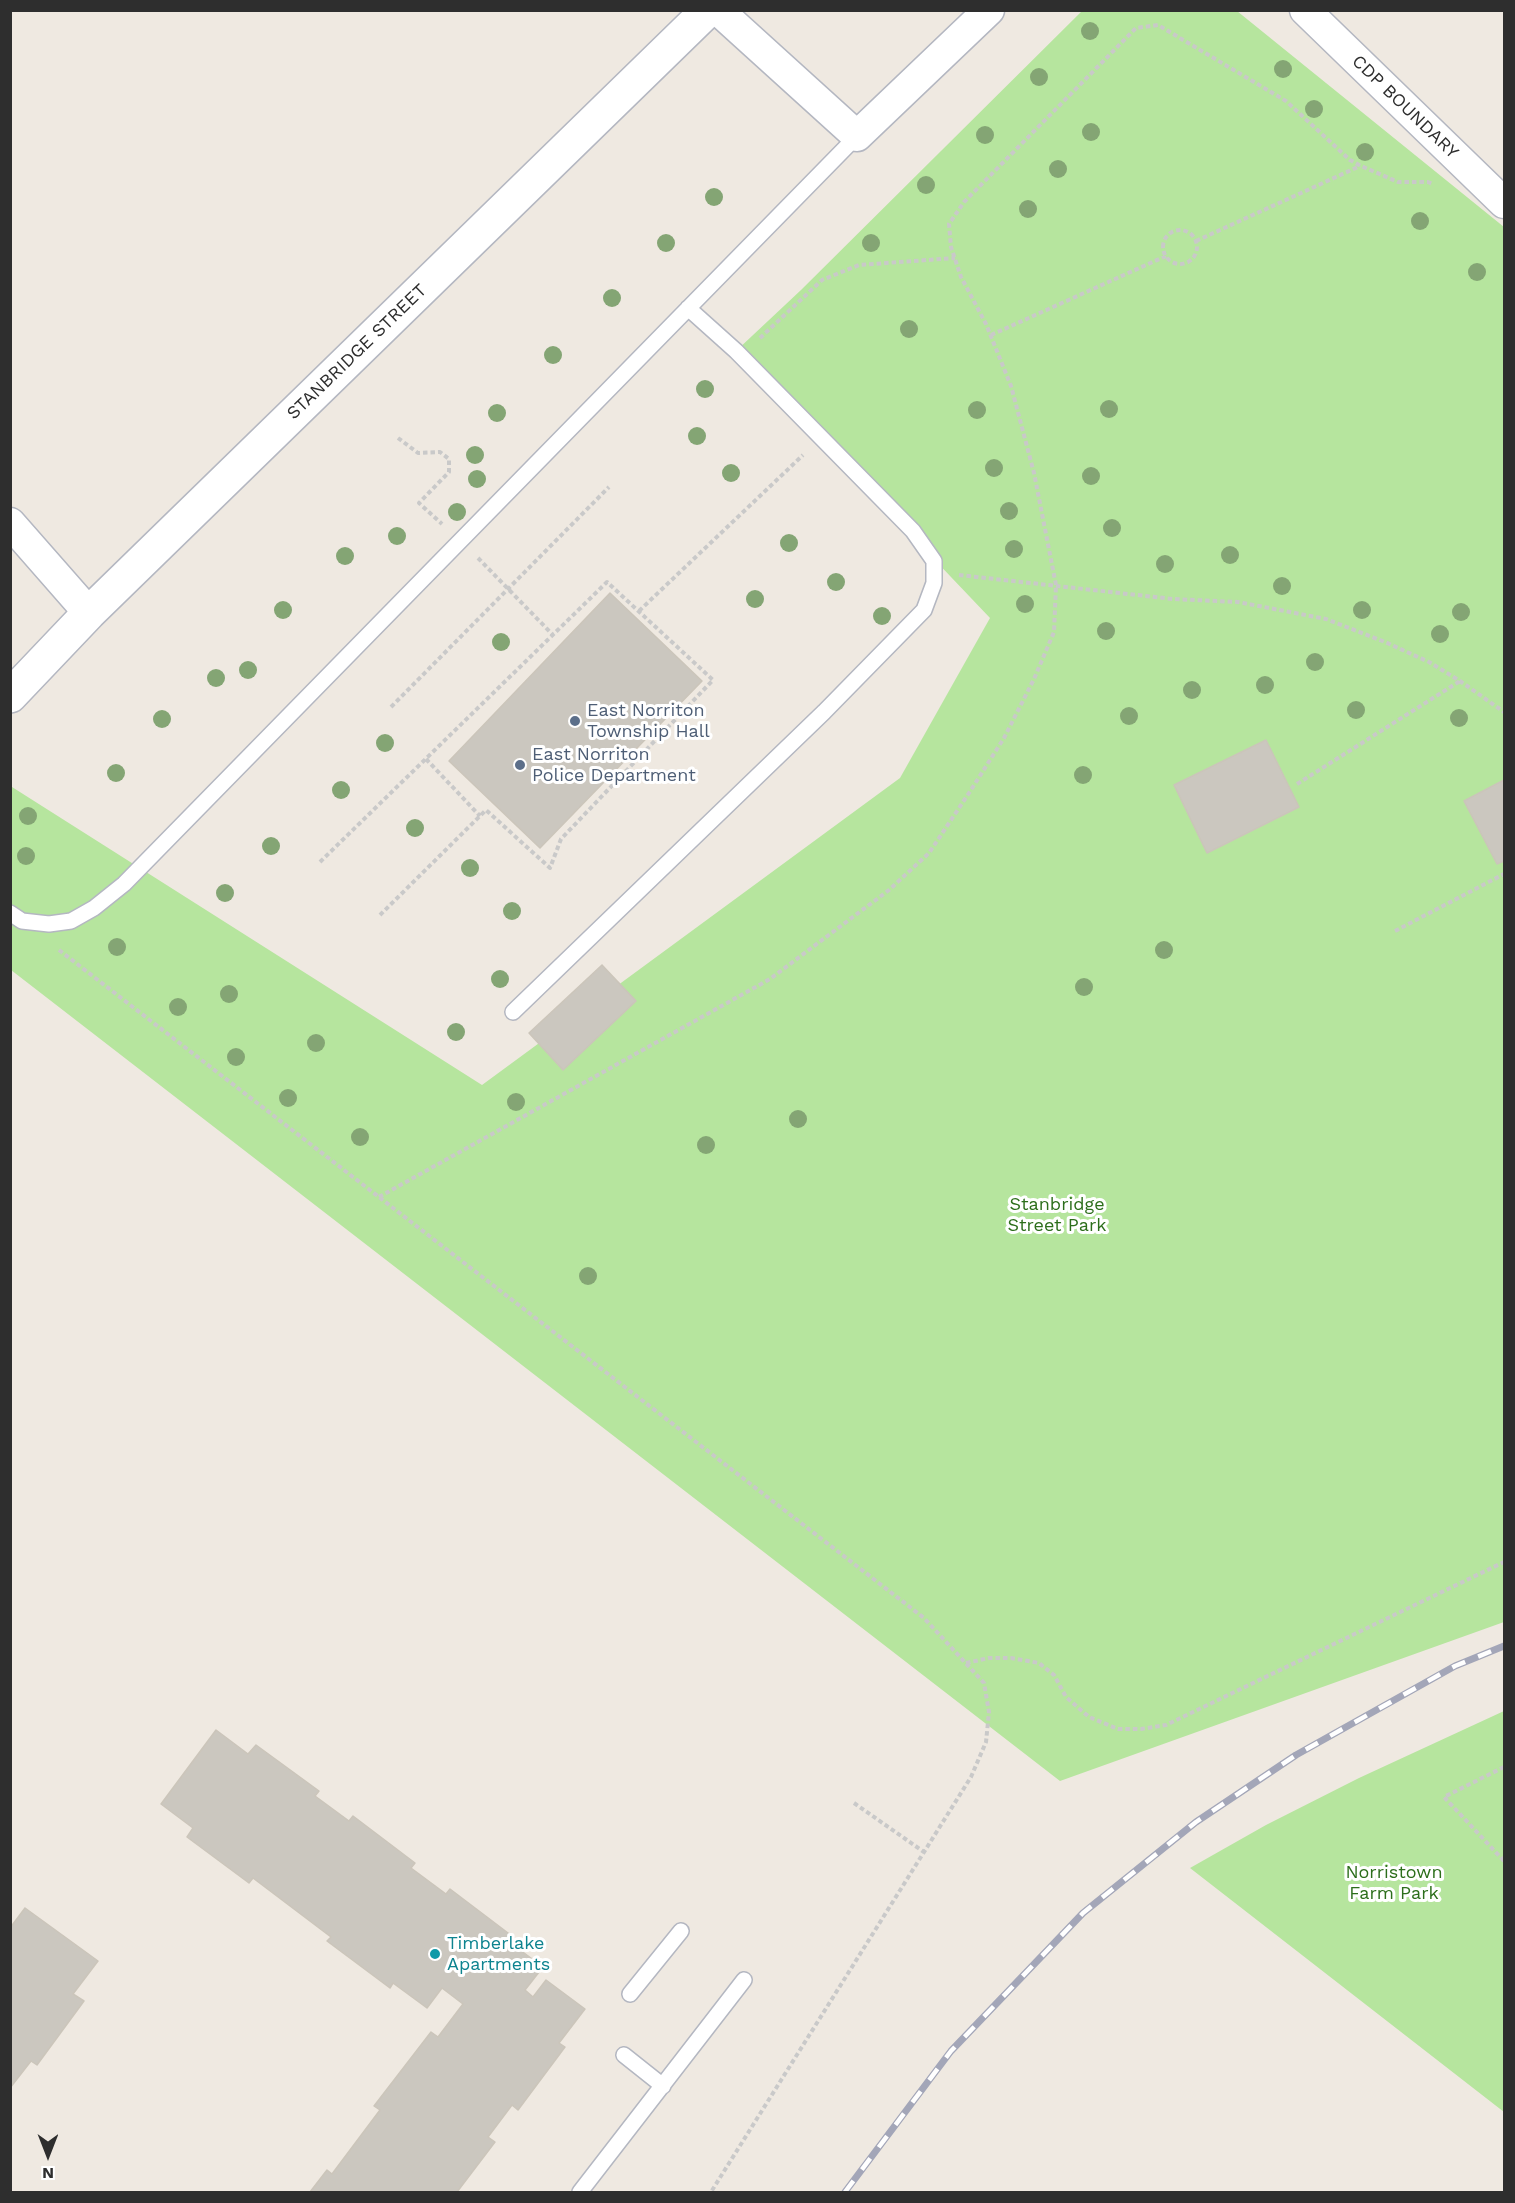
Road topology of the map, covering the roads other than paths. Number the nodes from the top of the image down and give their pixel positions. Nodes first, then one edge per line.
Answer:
1 (708, 10) edge
2 (718, 10) edge
3 (989, 10) edge
4 (1305, 10) edge
5 (857, 136) junction
6 (1504, 203) edge
7 (688, 308) junction
8 (10, 523) edge
9 (89, 613) junction
10 (10, 696) edge
11 (16, 917) edge
12 (513, 1012) dead end
13 (681, 1931) dead end
14 (744, 1980) dead end
15 (630, 1994) dead end
16 (624, 2055) dead end
17 (663, 2086) junction
18 (580, 2193) edge

1 - 9 street, STANBRIDGE STREET
2 - 5 street
3 - 5 street
4 - 6 street, CDP BOUNDARY
5 - 7 lane
7 - 11 lane
7 - 12 lane
8 - 9 street
9 - 10 street, STANBRIDGE STREET
13 - 15 lane
14 - 17 lane
16 - 17 lane
17 - 18 lane

